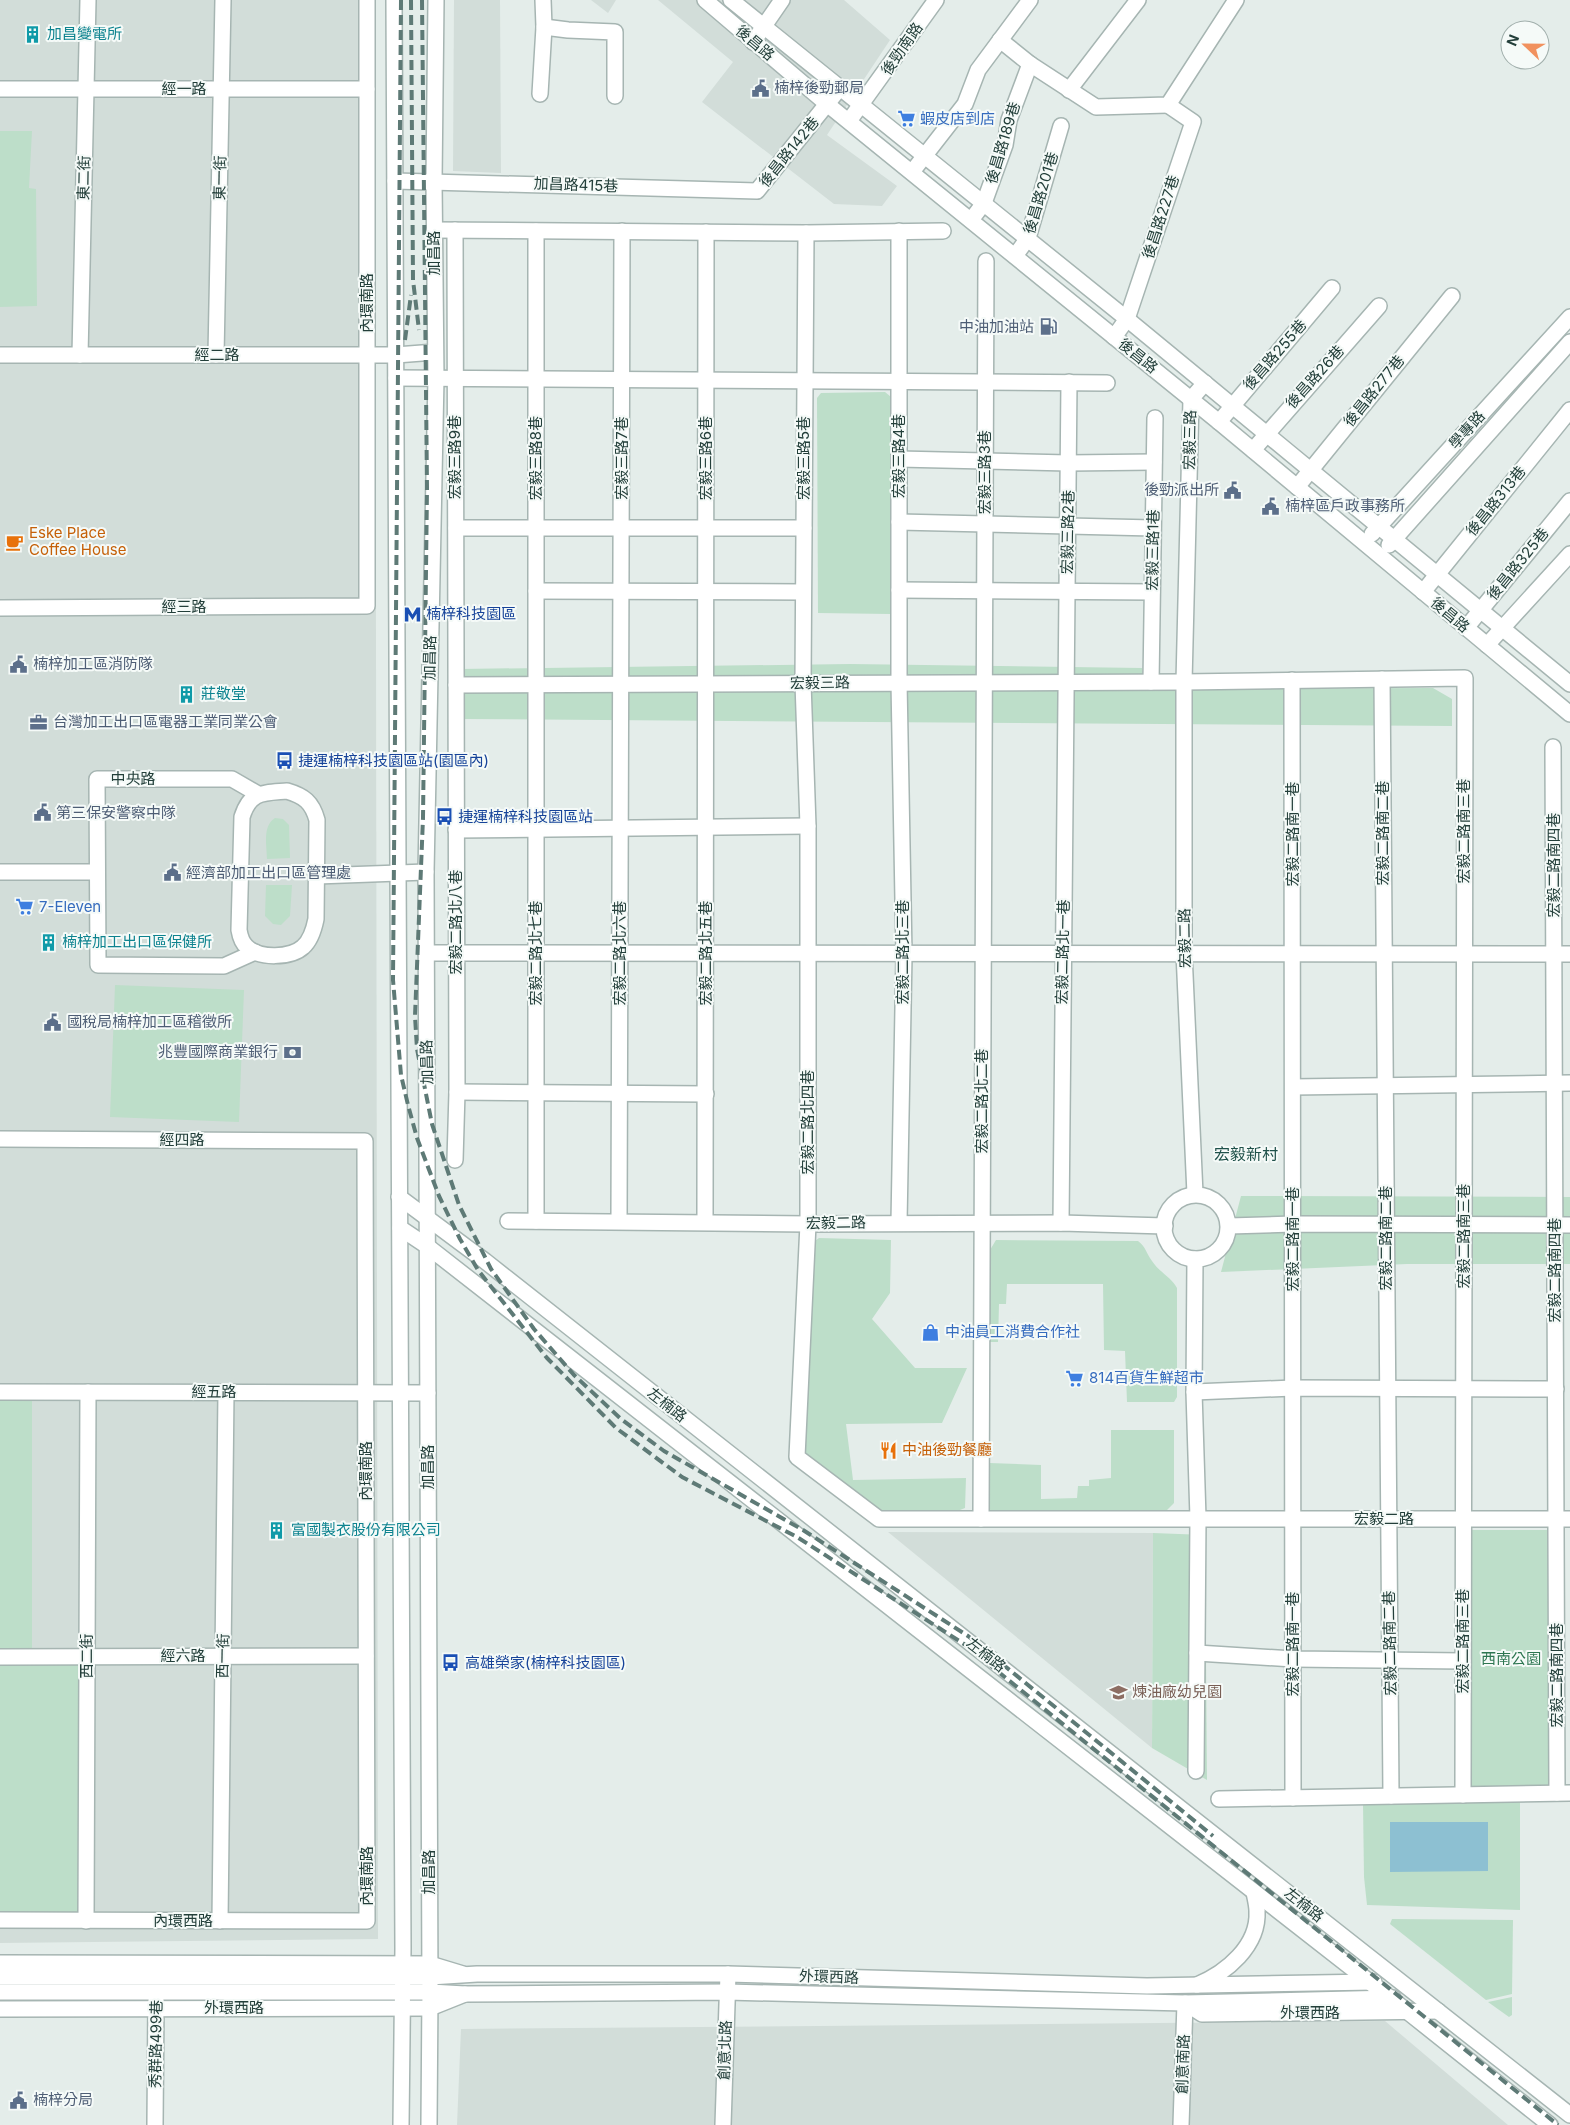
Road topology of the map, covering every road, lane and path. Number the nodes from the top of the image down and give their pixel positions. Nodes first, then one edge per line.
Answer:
1 (88, 0) edge
2 (223, 0) edge
3 (367, 0) edge
4 (394, 0) edge
5 (436, 0) edge
6 (543, 0) edge
7 (705, 0) edge
8 (731, 0) edge
9 (782, 0) edge
10 (936, 0) edge
11 (1030, 0) edge
12 (1138, 0) edge
13 (1236, 0) edge
14 (544, 27) junction
15 (764, 28) junction
16 (1000, 40) junction
17 (753, 42) junction
18 (1030, 64) junction
19 (0, 89) edge
20 (86, 89) junction
21 (222, 89) junction
22 (367, 89) junction
23 (840, 89) junction
24 (1069, 90) junction
25 (540, 94) dead end
26 (615, 96) dead end
27 (828, 104) junction
28 (1168, 105) junction
29 (861, 106) junction
30 (850, 121) junction
31 (1061, 126) dead end
32 (926, 156) junction
33 (912, 172) junction
34 (395, 181) junction
35 (434, 181) junction
36 (757, 191) joint
37 (984, 203) junction
38 (972, 220) junction
39 (434, 230) junction
40 (455, 230) junction
41 (536, 231) junction
42 (899, 231) junction
43 (943, 231) dead end
44 (622, 232) junction
45 (706, 232) junction
46 (806, 233) junction
47 (1028, 238) junction
48 (1015, 256) junction
49 (986, 262) dead end
50 (1332, 288) dead end
51 (1452, 296) dead end
52 (1379, 306) dead end
53 (1570, 317) edge
54 (1128, 319) junction
55 (1114, 336) junction
56 (1570, 342) edge
57 (435, 352) junction
58 (0, 355) edge
59 (80, 355) junction
60 (216, 355) junction
61 (367, 355) junction
62 (396, 355) junction
63 (396, 378) junction
64 (436, 378) junction
65 (455, 378) junction
66 (536, 379) junction
67 (622, 379) junction
68 (706, 380) junction
69 (899, 380) junction
70 (805, 381) junction
71 (985, 382) junction
72 (1069, 382) junction
73 (1106, 382) dead end
74 (1205, 383) junction
75 (1191, 399) junction
76 (1232, 405) junction
77 (1570, 410) edge
78 (1155, 418) dead end
79 (1219, 422) junction
80 (1266, 433) junction
81 (1253, 450) junction
82 (899, 459) junction
83 (985, 461) junction
84 (1154, 462) junction
85 (1068, 463) junction
86 (1310, 469) junction
87 (1297, 486) junction
88 (1570, 501) edge
89 (899, 522) junction
90 (985, 525) junction
91 (1068, 525) junction
92 (1379, 526) junction
93 (456, 528) junction
94 (536, 528) junction
95 (621, 528) junction
96 (706, 528) junction
97 (804, 528) junction
98 (1153, 528) junction
99 (1394, 539) junction
100 (1365, 542) junction
101 (1570, 554) edge
102 (1379, 555) junction
103 (1437, 574) junction
104 (899, 590) junction
105 (536, 591) junction
106 (621, 591) junction
107 (984, 591) junction
108 (706, 592) junction
109 (803, 592) junction
110 (1067, 592) junction
111 (1152, 592) junction
112 (1423, 592) junction
113 (367, 606) joint
114 (0, 608) edge
115 (1481, 610) junction
116 (1502, 627) junction
117 (1466, 628) junction
118 (1487, 646) junction
119 (1465, 678) joint
120 (1382, 679) junction
121 (1292, 680) junction
122 (899, 682) junction
123 (1066, 682) junction
124 (1151, 682) junction
125 (1184, 682) junction
126 (803, 683) junction
127 (984, 683) junction
128 (536, 684) junction
129 (621, 684) junction
130 (706, 684) junction
131 (1570, 684) edge
132 (456, 685) junction
133 (1570, 714) edge
134 (1553, 747) dead end
135 (258, 794) junction
136 (808, 826) junction
137 (706, 828) junction
138 (536, 829) junction
139 (620, 829) junction
140 (456, 830) junction
141 (0, 872) edge
142 (96, 872) junction
143 (398, 872) junction
144 (426, 872) junction
145 (316, 876) junction
146 (255, 952) junction
147 (808, 952) junction
148 (426, 953) junction
149 (456, 953) junction
150 (536, 953) junction
151 (620, 953) junction
152 (706, 953) junction
153 (983, 953) junction
154 (1063, 953) junction
155 (1184, 953) junction
156 (1293, 953) junction
157 (1384, 954) junction
158 (1464, 954) junction
159 (1554, 954) junction
160 (1570, 954) edge
161 (904, 955) junction
162 (1570, 1083) edge
163 (1554, 1084) junction
164 (1464, 1085) junction
165 (1385, 1086) junction
166 (1293, 1087) junction
167 (457, 1092) junction
168 (536, 1093) junction
169 (620, 1093) junction
170 (706, 1094) junction
171 (0, 1139) edge
172 (365, 1141) joint
173 (454, 1160) dead end
174 (1195, 1194) junction
175 (400, 1196) junction
176 (428, 1217) junction
177 (508, 1221) dead end
178 (536, 1221) junction
179 (619, 1221) junction
180 (705, 1222) junction
181 (899, 1222) junction
182 (982, 1222) junction
183 (1061, 1223) junction
184 (808, 1224) junction
185 (1293, 1224) junction
186 (1386, 1224) junction
187 (1464, 1224) junction
188 (1562, 1225) edge
189 (1165, 1226) junction
190 (1229, 1226) junction
191 (400, 1228) junction
192 (428, 1246) junction
193 (1195, 1259) junction
194 (1293, 1388) junction
195 (1388, 1389) junction
196 (1464, 1389) junction
197 (1556, 1389) junction
198 (0, 1392) edge
199 (88, 1392) junction
200 (226, 1392) junction
201 (366, 1392) junction
202 (400, 1392) junction
203 (428, 1392) junction
204 (1194, 1392) junction
205 (1198, 1518) junction
206 (1463, 1518) junction
207 (1563, 1518) edge
208 (879, 1519) joint
209 (980, 1519) junction
210 (1293, 1519) junction
211 (1389, 1519) junction
212 (1197, 1653) junction
213 (87, 1656) junction
214 (223, 1656) junction
215 (366, 1656) junction
216 (0, 1657) edge
217 (1293, 1658) junction
218 (1390, 1660) junction
219 (1463, 1661) junction
220 (1563, 1672) edge
221 (1196, 1771) dead end
222 (1563, 1793) edge
223 (1463, 1795) junction
224 (1391, 1796) junction
225 (1293, 1798) junction
226 (1219, 1799) dead end
227 (1254, 1892) junction
228 (0, 1920) edge
229 (86, 1921) junction
230 (220, 1921) junction
231 (367, 1921) joint
232 (0, 1963) edge
233 (728, 1974) junction
234 (0, 1977) edge
235 (156, 1977) junction
236 (403, 1977) junction
237 (430, 1978) junction
238 (1401, 1981) junction
239 (1370, 1982) junction
240 (1195, 1986) junction
241 (0, 1992) edge
242 (727, 1992) junction
243 (465, 1994) junction
244 (1390, 1998) junction
245 (1422, 1998) junction
246 (1185, 2004) junction
247 (402, 2008) junction
248 (430, 2008) junction
249 (0, 2009) edge
250 (156, 2009) junction
251 (1408, 2012) junction
252 (1438, 2012) junction
253 (1570, 2115) edge
254 (155, 2125) edge
255 (401, 2125) edge
256 (429, 2125) edge
257 (723, 2125) edge
258 (1181, 2125) edge
259 (1550, 2125) edge

1 - 20 street, 東二街
2 - 21 street, 東一街
3 - 22 street, 內環南路
4 - 34 street, 加昌路
5 - 35 street, 加昌路
6 - 14 street
7 - 17 street, 後昌路
8 - 15 street, 後昌路
9 - 15 street
10 - 29 street, 後勁南路
11 - 16 street
12 - 24 street
13 - 28 street
14 - 25 street
14 - 26 street
15 - 17 street
15 - 23 street, 後昌路
16 - 18 street
16 - 32 street
17 - 27 street, 後昌路
18 - 24 street
18 - 37 street, 後昌路189巷
19 - 20 street, 經一路
20 - 21 street, 經一路
20 - 59 street, 東二街
21 - 22 street, 經一路
21 - 60 street, 東一街
22 - 61 street, 內環南路
23 - 27 street, 後昌路142巷
23 - 29 street, 後昌路
24 - 28 street
27 - 30 street, 後昌路
27 - 36 street, 後昌路142巷
28 - 54 street, 後昌路227巷
29 - 30 street, 後勁南路
29 - 32 street, 後昌路
30 - 33 street, 後昌路
31 - 47 street, 後昌路201巷
32 - 33 street
32 - 37 street, 後昌路
33 - 38 street, 後昌路
34 - 35 street, 加昌路415巷
34 - 62 street, 加昌路
35 - 36 street, 加昌路415巷
35 - 39 street, 加昌路
37 - 38 street, 後昌路189巷
37 - 47 street, 後昌路
38 - 48 street, 後昌路
39 - 40 street
39 - 57 street, 加昌路
40 - 41 street
40 - 65 street, 宏毅三路9巷
41 - 44 street
41 - 66 street, 宏毅三路8巷
42 - 43 street
42 - 46 street
42 - 69 street, 宏毅三路4巷
44 - 45 street
44 - 67 street, 宏毅三路7巷
45 - 46 street
45 - 68 street, 宏毅三路6巷
46 - 70 street, 宏毅三路5巷
47 - 48 street, 後昌路201巷
47 - 54 street, 後昌路
48 - 55 street, 後昌路
49 - 71 street, 宏毅三路3巷
50 - 76 street, 後昌路255巷
51 - 86 street, 後昌路277巷
52 - 80 street, 後昌路26巷
53 - 92 street, 學專路
54 - 55 street, 後昌路227巷
54 - 74 street, 後昌路
55 - 75 street, 後昌路
56 - 99 street, 學專路
57 - 62 street, 經二路
57 - 64 street, 加昌路
58 - 59 street, 經二路
59 - 60 street, 經二路
60 - 61 street, 經二路
61 - 62 street, 經二路
61 - 113 street, 內環南路
62 - 63 street, 加昌路
63 - 64 street
63 - 143 street, 加昌路
64 - 65 street
64 - 144 street, 加昌路
65 - 66 street
65 - 93 street, 宏毅三路9巷
66 - 67 street
66 - 94 street, 宏毅三路8巷
67 - 68 street
67 - 95 street, 宏毅三路7巷
68 - 70 street
68 - 96 street, 宏毅三路6巷
69 - 70 street
69 - 71 street
69 - 82 street, 宏毅三路4巷
70 - 97 street, 宏毅三路5巷
71 - 72 street
71 - 83 street, 宏毅三路3巷
72 - 73 street
72 - 85 street, 宏毅三路2巷
74 - 75 street, 宏毅三路
74 - 76 street, 後昌路
75 - 79 street, 後昌路
75 - 125 street, 宏毅三路
76 - 79 street, 後昌路255巷
76 - 80 street, 後昌路
77 - 103 street, 後昌路313巷
78 - 84 street, 宏毅三路1巷
79 - 81 street, 後昌路
80 - 81 street, 後昌路26巷
80 - 86 street, 後昌路
81 - 87 street, 後昌路
82 - 83 street
82 - 89 street, 宏毅三路4巷
83 - 85 street
83 - 90 street, 宏毅三路3巷
84 - 85 street
84 - 98 street, 宏毅三路1巷
85 - 91 street, 宏毅三路2巷
86 - 87 street, 後昌路277巷
86 - 92 street, 後昌路
87 - 100 street, 後昌路
88 - 115 street, 後昌路325巷
89 - 90 street
89 - 104 street, 宏毅三路4巷
90 - 91 street
90 - 107 street, 宏毅三路3巷
91 - 98 street
91 - 110 street, 宏毅三路2巷
92 - 99 street, 後昌路
92 - 100 street, 學專路
93 - 94 street
93 - 132 street, 宏毅三路9巷
94 - 95 street
94 - 105 street, 宏毅三路8巷
95 - 96 street
95 - 106 street, 宏毅三路7巷
96 - 97 street
96 - 108 street, 宏毅三路6巷
97 - 109 street, 宏毅三路5巷
98 - 111 street, 宏毅三路1巷
99 - 102 street, 學專路
99 - 103 street, 後昌路
100 - 102 street, 後昌路
101 - 116 street
102 - 112 street, 後昌路
103 - 112 street, 後昌路313巷
103 - 115 street, 後昌路
104 - 107 street
104 - 122 street, 宏毅三路4巷
105 - 106 street
105 - 128 street, 宏毅三路8巷
106 - 108 street
106 - 129 street, 宏毅三路7巷
107 - 110 street
107 - 127 street, 宏毅三路3巷
108 - 109 street
108 - 130 street, 宏毅三路6巷
109 - 126 street, 宏毅三路5巷
110 - 111 street
110 - 123 street, 宏毅三路2巷
111 - 124 street, 宏毅三路1巷
112 - 117 street, 後昌路
113 - 114 street, 經三路
115 - 116 street, 後昌路
115 - 117 street, 後昌路325巷
116 - 118 street
116 - 131 street, 後昌路
117 - 118 street, 後昌路
118 - 133 street, 後昌路
119 - 120 street, 宏毅三路
119 - 158 street, 宏毅二路南三巷
120 - 121 street, 宏毅三路
120 - 157 street, 宏毅二路南二巷
121 - 125 street, 宏毅三路
121 - 156 street, 宏毅二路南一巷
122 - 126 street, 宏毅三路
122 - 127 street, 宏毅三路
122 - 161 street, 宏毅二路北三巷
123 - 124 street, 宏毅三路
123 - 127 street, 宏毅三路
123 - 154 street, 宏毅二路北一巷
124 - 125 street, 宏毅三路
125 - 155 street, 宏毅二路
126 - 130 street, 宏毅三路
126 - 136 street, 宏毅二路北四巷
127 - 153 street, 宏毅二路北二巷
128 - 129 street, 宏毅三路
128 - 132 street, 宏毅三路
128 - 138 street, 宏毅二路北七巷
129 - 130 street, 宏毅三路
129 - 139 street, 宏毅二路北六巷
130 - 137 street, 宏毅二路北五巷
132 - 140 street, 宏毅二路北八巷
134 - 159 street, 宏毅二路南四巷
135 - 142 street, 中央路
135 - 145 street
135 - 146 street
136 - 137 street
136 - 147 street, 宏毅二路北四巷
137 - 139 street
137 - 152 street, 宏毅二路北五巷
138 - 139 street
138 - 140 street
138 - 150 street, 宏毅二路北七巷
139 - 151 street, 宏毅二路北六巷
140 - 149 street, 宏毅二路北八巷
141 - 142 street
142 - 146 street, 中央路
143 - 144 street
143 - 145 street
143 - 175 street, 加昌路
144 - 148 street, 加昌路
145 - 146 street
147 - 152 street
147 - 161 street
147 - 184 street, 宏毅二路北四巷
148 - 149 street
148 - 176 street, 加昌路
149 - 150 street
149 - 167 street, 宏毅二路北八巷
150 - 151 street
150 - 168 street, 宏毅二路北七巷
151 - 152 street
151 - 169 street, 宏毅二路北六巷
152 - 170 street, 宏毅二路北五巷
153 - 154 street
153 - 161 street
153 - 182 street, 宏毅二路北二巷
154 - 155 street
154 - 183 street, 宏毅二路北一巷
155 - 156 street
155 - 174 street, 宏毅二路
156 - 157 street
156 - 166 street, 宏毅二路南一巷
157 - 158 street
157 - 165 street, 宏毅二路南二巷
158 - 159 street
158 - 164 street, 宏毅二路南三巷
159 - 160 street
159 - 163 street, 宏毅二路南四巷
161 - 181 street, 宏毅二路北三巷
162 - 163 street
163 - 164 street
163 - 188 street, 宏毅二路南四巷
164 - 165 street
164 - 187 street, 宏毅二路南三巷
165 - 166 street
165 - 186 street, 宏毅二路南二巷
166 - 185 street, 宏毅二路南一巷
167 - 168 street
167 - 173 street, 宏毅二路北八巷
168 - 169 street
168 - 178 street, 宏毅二路北七巷
169 - 170 street
169 - 179 street, 宏毅二路北六巷
170 - 180 street, 宏毅二路北五巷
171 - 172 street, 經四路
172 - 201 street, 內環南路
174 - 189 street
174 - 190 street
175 - 176 street, 左楠路
175 - 191 street, 加昌路
176 - 192 street, 加昌路
176 - 238 street, 左楠路
177 - 178 street, 宏毅二路
178 - 179 street, 宏毅二路
179 - 180 street, 宏毅二路
180 - 184 street, 宏毅二路
181 - 182 street, 宏毅二路
181 - 184 street, 宏毅二路
182 - 183 street, 宏毅二路
182 - 209 street, 宏毅二路北二巷
183 - 189 street, 宏毅二路
184 - 208 street, 宏毅二路北四巷
185 - 186 street
185 - 190 street
185 - 194 street, 宏毅二路南一巷
186 - 187 street
186 - 195 street, 宏毅二路南二巷
187 - 188 street
187 - 196 street, 宏毅二路南三巷
188 - 197 street, 宏毅二路南四巷
189 - 193 street
190 - 193 street
191 - 192 street, 左楠路
191 - 202 street, 加昌路
192 - 203 street, 加昌路
192 - 227 street, 左楠路
193 - 204 street
194 - 195 street
194 - 204 street
194 - 210 street, 宏毅二路南一巷
195 - 196 street
195 - 211 street, 宏毅二路南二巷
196 - 197 street
196 - 206 street, 宏毅二路南三巷
197 - 207 street, 宏毅二路南四巷
198 - 199 street, 經五路
199 - 200 street, 經五路
199 - 213 street, 西二街
200 - 201 street, 經五路
200 - 214 street, 西一街
201 - 202 street, 經五路
201 - 215 street, 內環南路
202 - 203 street, 經五路
202 - 236 street, 加昌路
203 - 237 street, 加昌路
204 - 205 street
205 - 209 street, 宏毅二路
205 - 210 street, 宏毅二路
205 - 212 street
206 - 207 street, 宏毅二路
206 - 211 street, 宏毅二路
206 - 219 street, 宏毅二路南三巷
207 - 220 street, 宏毅二路南四巷
208 - 209 street, 宏毅二路
210 - 211 street, 宏毅二路
210 - 217 street, 宏毅二路南一巷
211 - 218 street, 宏毅二路南二巷
212 - 217 street
212 - 221 street
213 - 214 street, 經六路
213 - 216 street, 經六路
213 - 229 street, 西二街
214 - 215 street, 經六路
214 - 230 street, 西一街
215 - 231 street, 內環南路
217 - 218 street
217 - 225 street, 宏毅二路南一巷
218 - 219 street
218 - 224 street, 宏毅二路南二巷
219 - 223 street, 宏毅二路南三巷
220 - 222 street, 宏毅二路南四巷
222 - 223 street
223 - 224 street
224 - 225 street
225 - 226 street
227 - 239 street, 左楠路
227 - 240 street, 外環西路
228 - 229 street, 內環西路
229 - 230 street, 內環西路
230 - 231 street, 內環西路
232 - 235 street, 外環西路
233 - 237 street, 外環西路
233 - 240 street, 外環西路
233 - 242 street, 創意北路
234 - 235 street, 外環西路
235 - 236 street, 外環西路
235 - 241 street, 外環西路
235 - 250 street, 秀群路499巷
236 - 237 street, 外環西路
236 - 237 street, 外環西路
236 - 247 street, 加昌路
237 - 243 street, 外環西路
237 - 248 street, 加昌路
238 - 239 street, 外環西路
238 - 245 street, 左楠路
239 - 240 street, 外環西路
239 - 244 street, 左楠路
242 - 243 street, 外環西路
242 - 246 street, 外環西路
242 - 257 street, 創意北路
243 - 248 street, 外環西路
244 - 245 street, 外環西路
244 - 246 street, 外環西路
244 - 251 street, 左楠路
245 - 252 street, 左楠路
246 - 251 street, 外環西路
246 - 258 street, 創意南路
247 - 248 street, 外環西路
247 - 250 street, 外環西路
247 - 255 street, 加昌路
248 - 256 street, 加昌路
249 - 250 street, 外環西路
250 - 254 street, 秀群路499巷
251 - 252 street, 外環西路
251 - 259 street, 左楠路
252 - 253 street, 左楠路

